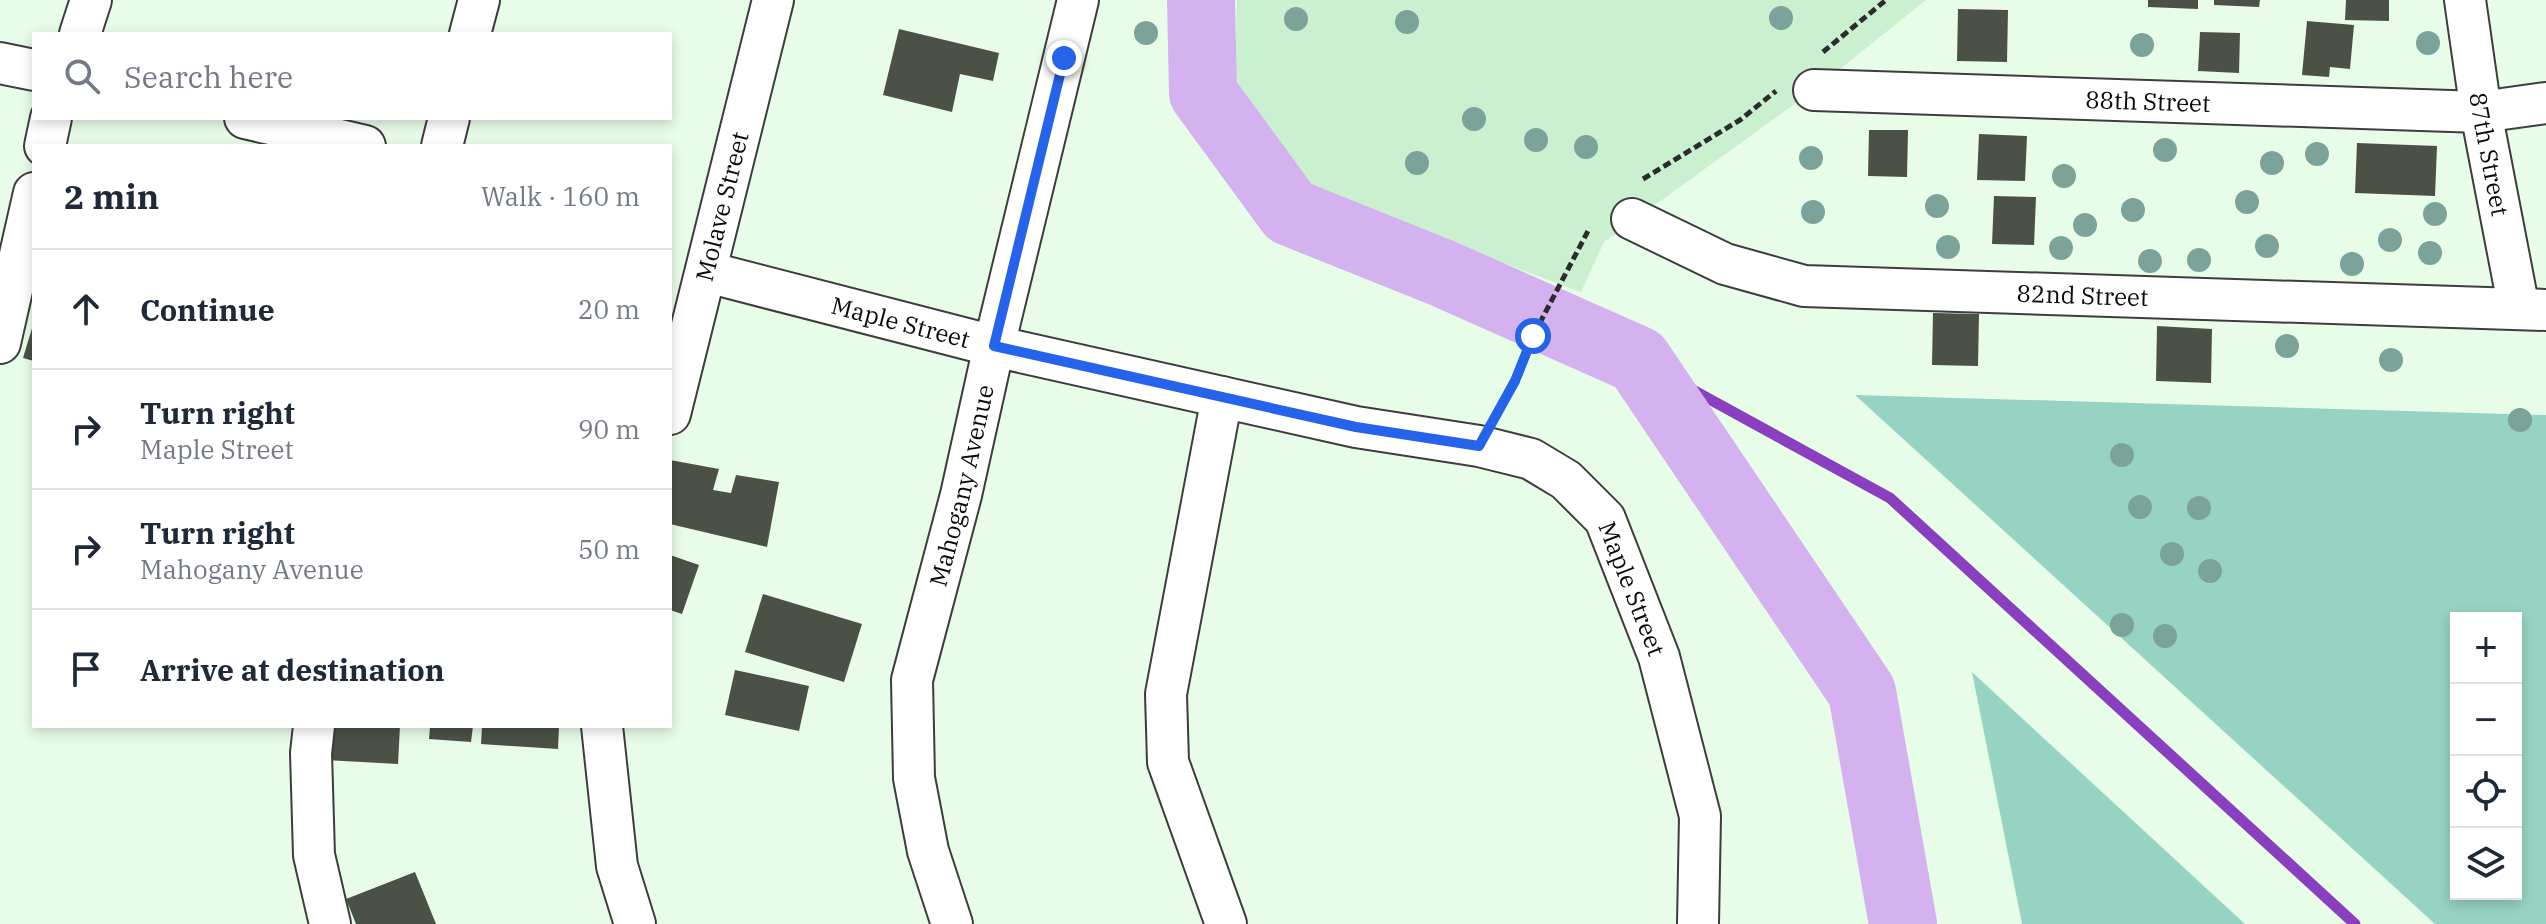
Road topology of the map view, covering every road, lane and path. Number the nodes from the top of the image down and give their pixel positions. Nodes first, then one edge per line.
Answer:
1 (91, 0) edge
2 (479, 0) edge
3 (773, 0) edge
4 (1078, 0) edge
5 (1886, 0) edge
6 (2465, 0) edge
7 (81, 32) edge
8 (471, 32) edge
9 (0, 63) edge
10 (32, 70) edge
11 (1801, 80) junction
12 (2546, 103) edge
13 (2481, 112) junction
14 (51, 120) edge
15 (254, 120) edge
16 (448, 120) edge
17 (45, 144) edge
18 (356, 144) edge
19 (442, 144) edge
20 (1643, 179) dead end
21 (32, 202) edge
22 (1632, 219) dead end
23 (1589, 229) dead end
24 (707, 272) junction
25 (2533, 310) edge
26 (0, 343) edge
27 (994, 346) junction
28 (1222, 397) junction
29 (672, 406) edge
30 (1479, 446) junction
31 (314, 728) edge
32 (602, 728) edge
33 (330, 924) edge
34 (635, 924) edge
35 (952, 924) edge
36 (1226, 924) edge
37 (1698, 924) edge

1 - 7 street
2 - 8 street
3 - 24 street, Molave Street
4 - 27 street, Mahogany Avenue
5 - 11 path
6 - 13 street, 87th Street
9 - 10 street
11 - 13 street, 88th Street
11 - 20 path
12 - 13 street, 88th Street
13 - 25 street, 87th Street
14 - 17 street
15 - 18 street
16 - 19 street
21 - 26 street
22 - 25 street, 82nd Street
23 - 30 path
24 - 27 street, Maple Street
24 - 29 street, Molave Street
27 - 28 street, Maple Street
27 - 35 street, Mahogany Avenue
28 - 30 street, Maple Street
28 - 36 street
30 - 37 street, Maple Street
31 - 33 street
32 - 34 street

